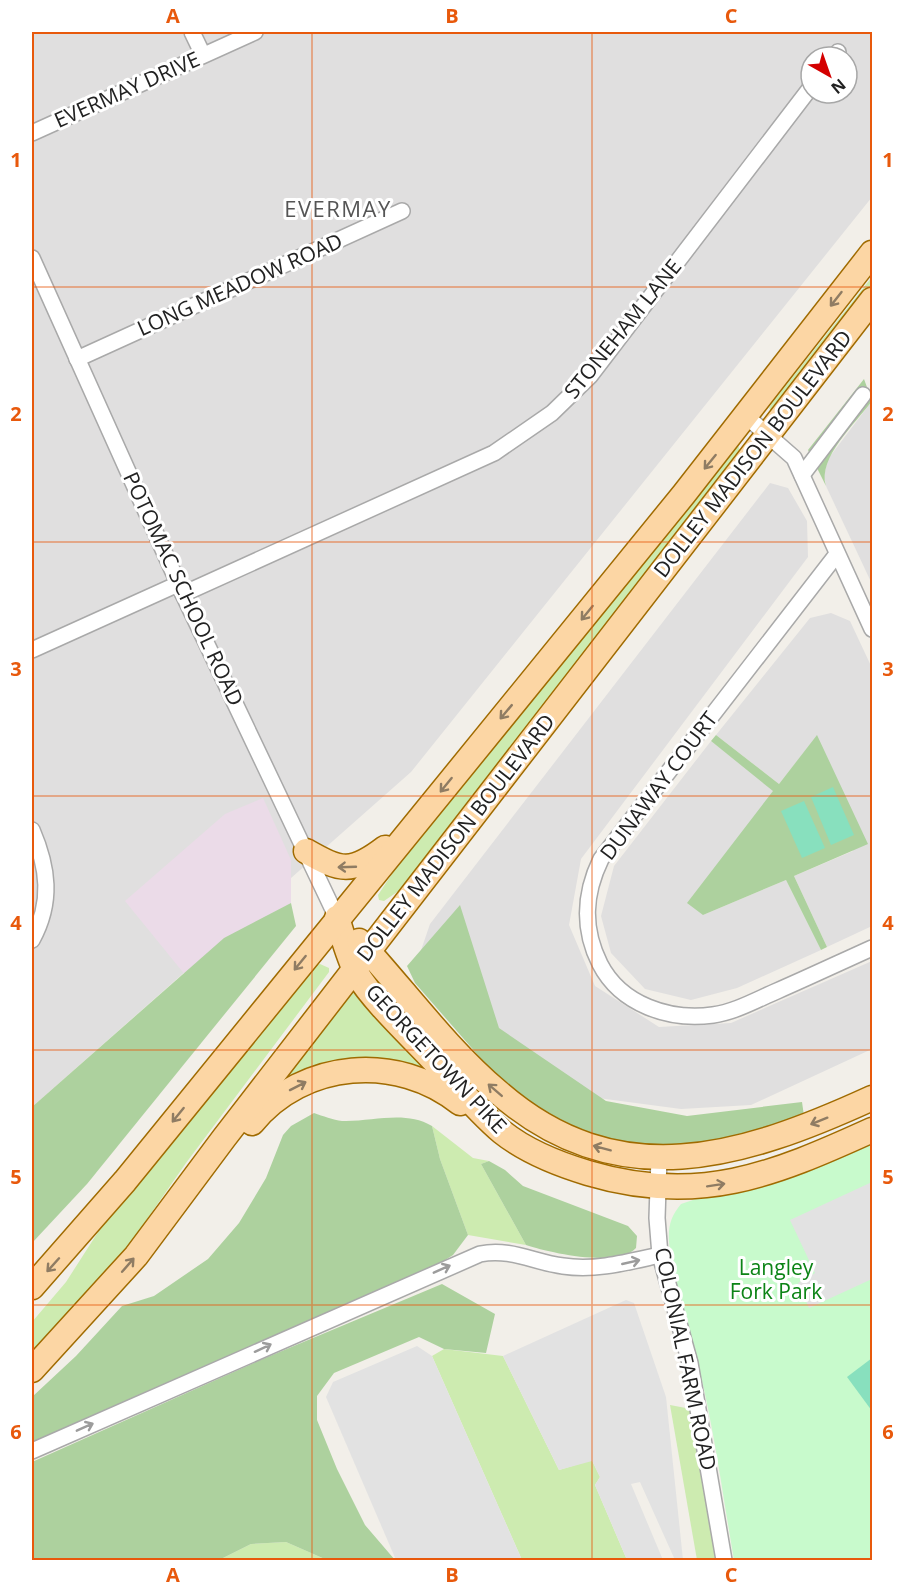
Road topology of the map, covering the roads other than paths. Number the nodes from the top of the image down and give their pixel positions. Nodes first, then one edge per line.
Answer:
1 (192, 32) edge
2 (255, 32) edge
3 (203, 55) junction
4 (799, 103) edge
5 (32, 133) edge
6 (402, 211) dead end
7 (873, 253) edge
8 (32, 258) edge
9 (873, 300) edge
10 (77, 359) junction
11 (863, 395) dead end
12 (746, 416) junction
13 (768, 434) junction
14 (802, 475) junction
15 (837, 554) junction
16 (181, 589) junction
17 (873, 628) edge
18 (32, 651) edge
19 (412, 826) junction
20 (32, 830) edge
21 (306, 851) junction
22 (337, 918) junction
23 (32, 939) edge
24 (873, 948) edge
25 (361, 960) junction
26 (873, 1098) edge
27 (873, 1130) edge
28 (501, 1131) junction
29 (659, 1158) junction
30 (658, 1187) junction
31 (168, 1215) junction
32 (660, 1255) junction
33 (32, 1287) edge
34 (32, 1370) edge
35 (32, 1451) edge
36 (724, 1560) edge

1 - 3 street
2 - 3 street, EVERMAY DRIVE
3 - 5 street, EVERMAY DRIVE
4 - 16 street, STONEHAM LANE
6 - 10 street, LONG MEADOW ROAD
7 -> 12 main road, DOLLEY MADISON BOULEVARD
8 - 10 street, POTOMAC SCHOOL ROAD
9 - 13 main road, DOLLEY MADISON BOULEVARD
10 - 16 street, POTOMAC SCHOOL ROAD
11 - 14 street
12 - 13 street
12 -> 19 main road, DOLLEY MADISON BOULEVARD
13 - 14 street
13 - 25 main road, DOLLEY MADISON BOULEVARD
14 - 15 street
15 - 17 street
15 - 24 street, DUNAWAY COURT
16 - 18 street, STONEHAM LANE
16 - 21 street, POTOMAC SCHOOL ROAD
19 -> 21 main road
19 - 22 main road, DOLLEY MADISON BOULEVARD
20 - 23 street
21 - 22 street, POTOMAC SCHOOL ROAD
22 - 25 main road, GEORGETOWN PIKE
22 -> 33 main road, DOLLEY MADISON BOULEVARD
25 - 28 main road, GEORGETOWN PIKE
29 -> 25 main road, GEORGETOWN PIKE
25 - 31 main road, DOLLEY MADISON BOULEVARD
26 -> 29 main road, GEORGETOWN PIKE
30 -> 27 main road, GEORGETOWN PIKE
28 - 30 main road, GEORGETOWN PIKE
31 -> 28 main road
29 - 30 street, COLONIAL FARM ROAD
30 - 32 street, COLONIAL FARM ROAD
34 -> 31 main road, DOLLEY MADISON BOULEVARD
35 -> 32 street
32 - 36 street, COLONIAL FARM ROAD

